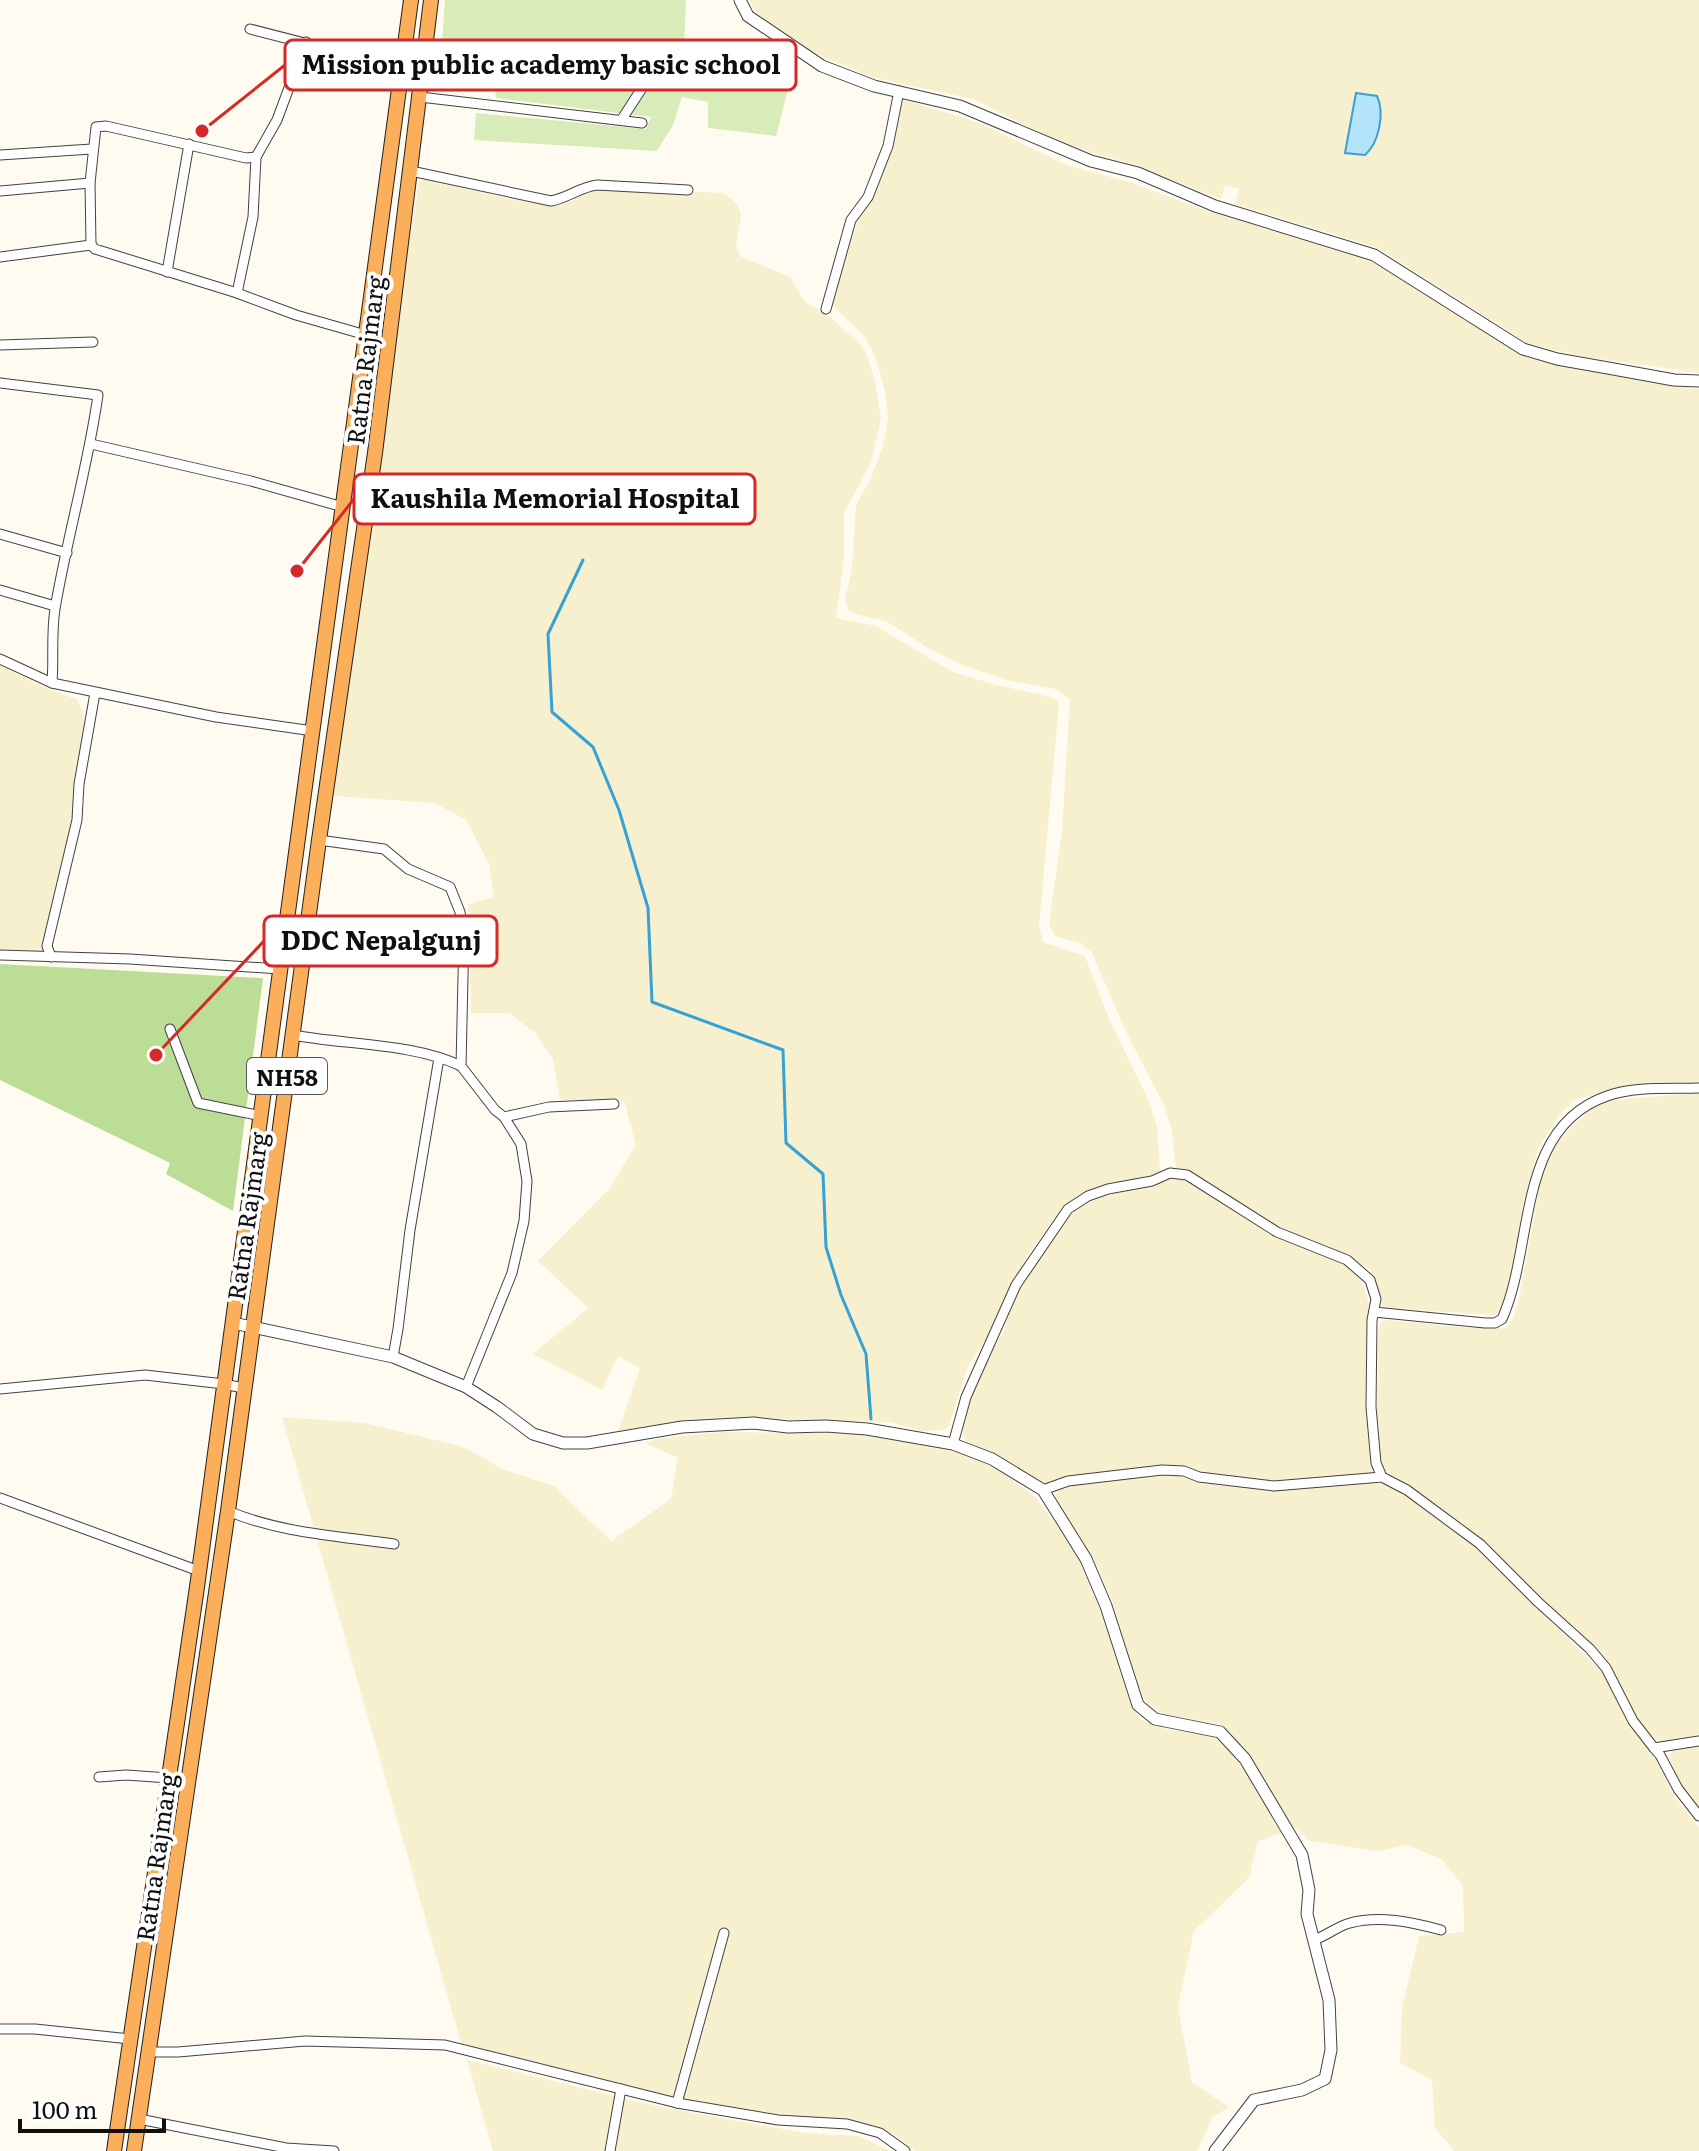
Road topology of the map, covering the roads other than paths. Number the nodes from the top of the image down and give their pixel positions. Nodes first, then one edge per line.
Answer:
1 (411, 0) edge
2 (431, 0) edge
3 (740, 0) edge
4 (250, 29) dead end
5 (306, 42) junction
6 (402, 68) junction
7 (653, 71) dead end
8 (899, 91) junction
9 (420, 97) junction
10 (622, 119) junction
11 (642, 123) dead end
12 (189, 144) junction
13 (92, 149) junction
14 (0, 155) edge
15 (256, 157) junction
16 (411, 171) junction
17 (90, 183) junction
18 (688, 190) dead end
19 (0, 191) edge
20 (91, 245) junction
21 (0, 257) edge
22 (167, 272) junction
23 (237, 293) junction
24 (826, 309) dead end
25 (366, 335) junction
26 (93, 342) dead end
27 (0, 345) edge
28 (1699, 381) edge
29 (0, 383) edge
30 (91, 444) junction
31 (343, 507) junction
32 (0, 534) edge
33 (67, 553) junction
34 (0, 590) edge
35 (55, 606) junction
36 (0, 659) edge
37 (52, 683) junction
38 (95, 693) junction
39 (313, 731) junction
40 (319, 840) junction
41 (0, 955) edge
42 (51, 957) junction
43 (280, 969) junction
44 (170, 1029) dead end
45 (293, 1035) junction
46 (439, 1058) junction
47 (461, 1066) junction
48 (1699, 1088) edge
49 (614, 1104) dead end
50 (261, 1116) junction
51 (504, 1117) junction
52 (1374, 1312) junction
53 (233, 1323) junction
54 (254, 1328) junction
55 (393, 1357) junction
56 (224, 1384) junction
57 (466, 1387) junction
58 (243, 1388) junction
59 (0, 1389) edge
60 (953, 1444) junction
61 (1382, 1477) junction
62 (1043, 1490) junction
63 (0, 1498) edge
64 (228, 1511) junction
65 (394, 1544) dead end
66 (199, 1571) junction
67 (1699, 1741) edge
68 (1654, 1748) junction
69 (99, 1777) dead end
70 (169, 1778) junction
71 (1699, 1816) edge
72 (1441, 1930) dead end
73 (724, 1933) dead end
74 (1314, 1940) junction
75 (0, 2029) edge
76 (130, 2039) junction
77 (148, 2052) junction
78 (621, 2089) junction
79 (677, 2103) junction
80 (139, 2119) junction
81 (114, 2151) edge
82 (134, 2151) edge
83 (334, 2151) edge
84 (610, 2151) edge
85 (905, 2151) edge
86 (1215, 2151) edge

1 - 6 highway, Ratna Rajmarg / NH58
2 - 9 highway, Ratna Rajmarg / NH58
3 - 8 street
4 - 5 street
5 - 6 street
5 - 15 street
6 - 25 highway, Ratna Rajmarg / NH58
7 - 10 street
8 - 24 street
8 - 28 street
9 - 10 street
9 - 16 highway, Ratna Rajmarg / NH58
10 - 11 street
12 - 13 street
12 - 15 street
12 - 22 street
13 - 14 street
13 - 17 street
15 - 23 street
16 - 18 street
16 - 40 highway, Ratna Rajmarg / NH58
17 - 19 street
17 - 20 street
20 - 21 street
20 - 22 street
22 - 23 street
23 - 25 street
25 - 31 highway, Ratna Rajmarg / NH58
26 - 27 street
29 - 30 street
30 - 31 street
30 - 33 street
31 - 39 highway, Ratna Rajmarg / NH58
32 - 33 street
33 - 35 street
34 - 35 street
35 - 37 street
36 - 37 street
37 - 38 street
38 - 39 street
38 - 42 street
39 - 43 highway, Ratna Rajmarg / NH58
40 - 45 highway, Ratna Rajmarg / NH58
40 - 47 street
41 - 42 street
42 - 43 street
43 - 50 highway, Ratna Rajmarg / NH58
44 - 50 street
45 - 46 street
45 - 54 highway, Ratna Rajmarg / NH58
46 - 47 street
46 - 55 street
47 - 51 street
48 - 52 street
49 - 51 street
50 - 53 highway, Ratna Rajmarg / NH58
51 - 57 street
52 - 60 street
52 - 61 street
53 - 54 street
53 - 56 highway, Ratna Rajmarg / NH58
54 - 55 street
54 - 58 highway, Ratna Rajmarg / NH58
55 - 57 street
56 - 58 street
56 - 59 street
56 - 66 highway, Ratna Rajmarg / NH58
57 - 60 street
58 - 64 highway, Ratna Rajmarg / NH58
60 - 62 street
61 - 62 street
61 - 68 street
62 - 74 street
63 - 66 street
64 - 65 street
64 - 77 highway, Ratna Rajmarg / NH58
66 - 70 highway, Ratna Rajmarg / NH58
67 - 68 street
68 - 71 street
69 - 70 street
70 - 76 highway, Ratna Rajmarg / NH58
72 - 74 street
73 - 79 street
74 - 86 street
75 - 76 street
76 - 81 highway, Ratna Rajmarg / NH58
77 - 78 street
77 - 80 highway, Ratna Rajmarg / NH58
78 - 79 street
78 - 84 street
79 - 85 street
80 - 82 highway, Ratna Rajmarg / NH58
80 - 83 street

